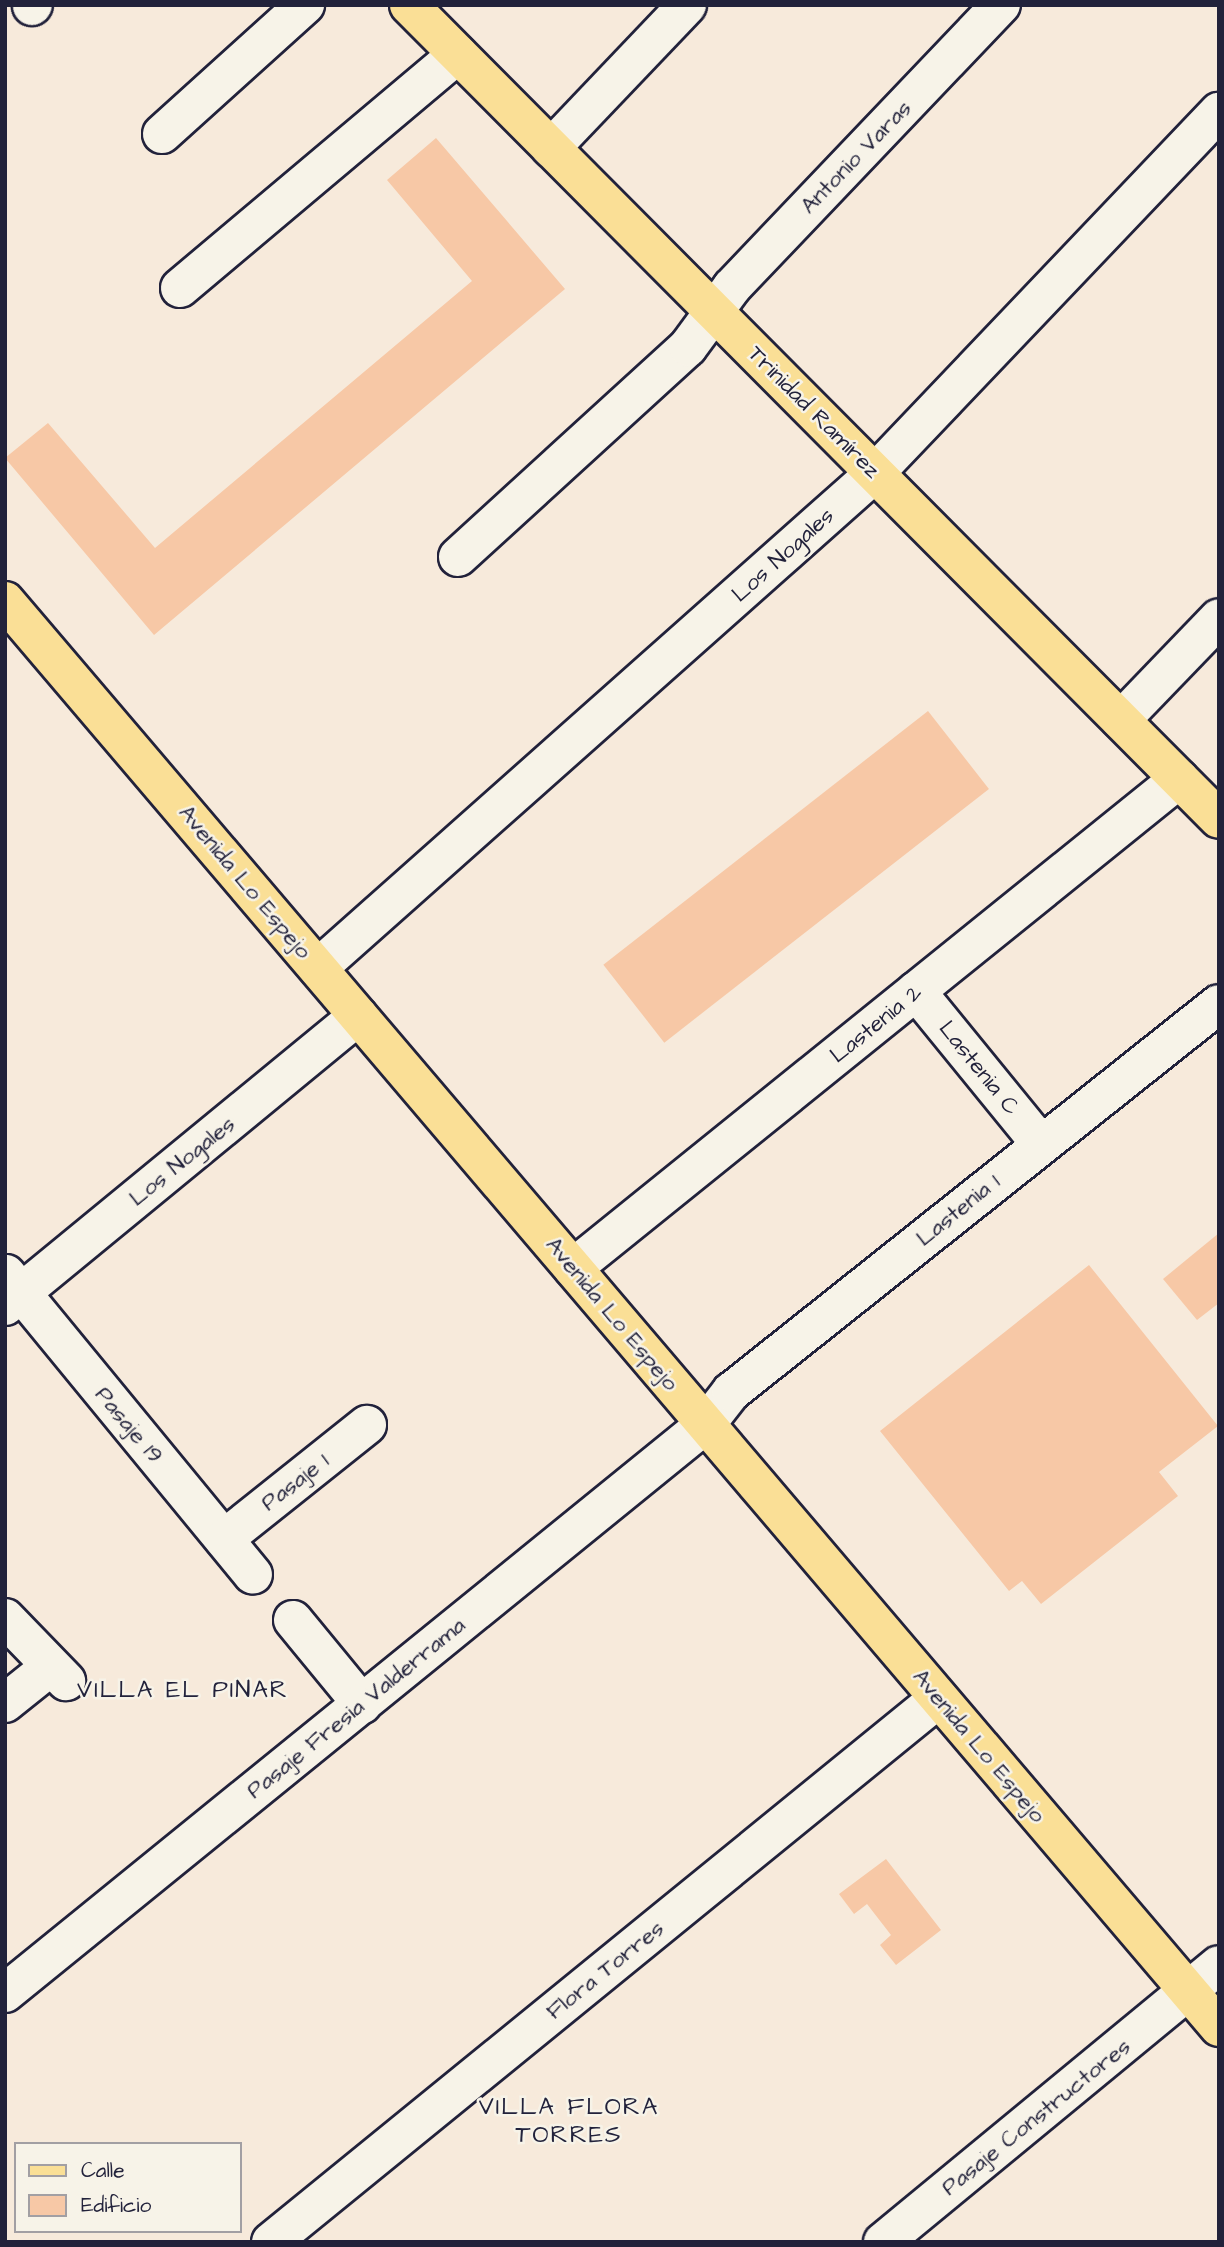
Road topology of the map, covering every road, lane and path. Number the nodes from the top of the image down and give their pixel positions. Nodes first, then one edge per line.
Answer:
1 (305, 5) edge
2 (409, 5) edge
3 (687, 5) edge
4 (1002, 5) edge
5 (458, 54) junction
6 (1219, 112) edge
7 (162, 134) dead end
8 (551, 148) junction
9 (180, 288) dead end
10 (714, 312) junction
11 (875, 473) junction
12 (458, 557) dead end
13 (7, 605) edge
14 (1219, 618) edge
15 (1121, 720) junction
16 (1180, 779) junction
17 (1219, 819) edge
18 (318, 968) junction
19 (916, 991) junction
20 (1219, 1004) edge
21 (358, 1016) junction
22 (1041, 1144) junction
23 (573, 1268) junction
24 (10, 1291) edge
25 (706, 1424) junction
26 (367, 1425) dead end
27 (224, 1539) junction
28 (253, 1575) dead end
29 (293, 1620) dead end
30 (9, 1630) edge
31 (939, 1698) junction
32 (5, 1703) edge
33 (362, 1704) junction
34 (1219, 1965) edge
35 (5, 1993) edge
36 (1189, 1993) junction
37 (1219, 2027) edge
38 (271, 2242) edge
39 (883, 2242) edge

1 - 7 street
2 - 5 main road, Trinidad Ramírez
3 - 8 street
4 - 10 street, Antonio Varas
5 - 8 main road, Trinidad Ramírez
5 - 9 street
6 - 11 street, Los Nogales
8 - 10 main road, Trinidad Ramírez
10 - 11 main road, Trinidad Ramírez
10 - 12 street, Antonio Varas
11 - 15 main road, Trinidad Ramírez
11 - 18 street, Los Nogales
13 - 18 main road, Avenida Lo Espejo
14 - 15 street
15 - 16 main road, Trinidad Ramírez
16 - 17 main road, Trinidad Ramírez
16 - 19 street, Lastenia 2
18 - 21 main road, Avenida Lo Espejo
19 - 22 street, Lastenia C
19 - 23 street, Lastenia 2
20 - 22 street, Lastenia 1
21 - 23 main road, Avenida Lo Espejo
21 - 24 street, Los Nogales
22 - 25 street, Lastenia 1
23 - 25 main road, Avenida Lo Espejo
24 - 27 street, Pasaje 19
25 - 31 main road, Avenida Lo Espejo
25 - 33 street, Pasaje Fresia Valderrama
26 - 27 street, Pasaje 1
27 - 28 street, Pasaje 19
29 - 33 street
30 - 32 street
31 - 36 main road, Avenida Lo Espejo
31 - 38 street, Flora Torres
33 - 35 street, Pasaje Fresia Valderrama
34 - 36 street, Pasaje Constructores
36 - 37 main road, Avenida Lo Espejo
36 - 39 street, Pasaje Constructores

